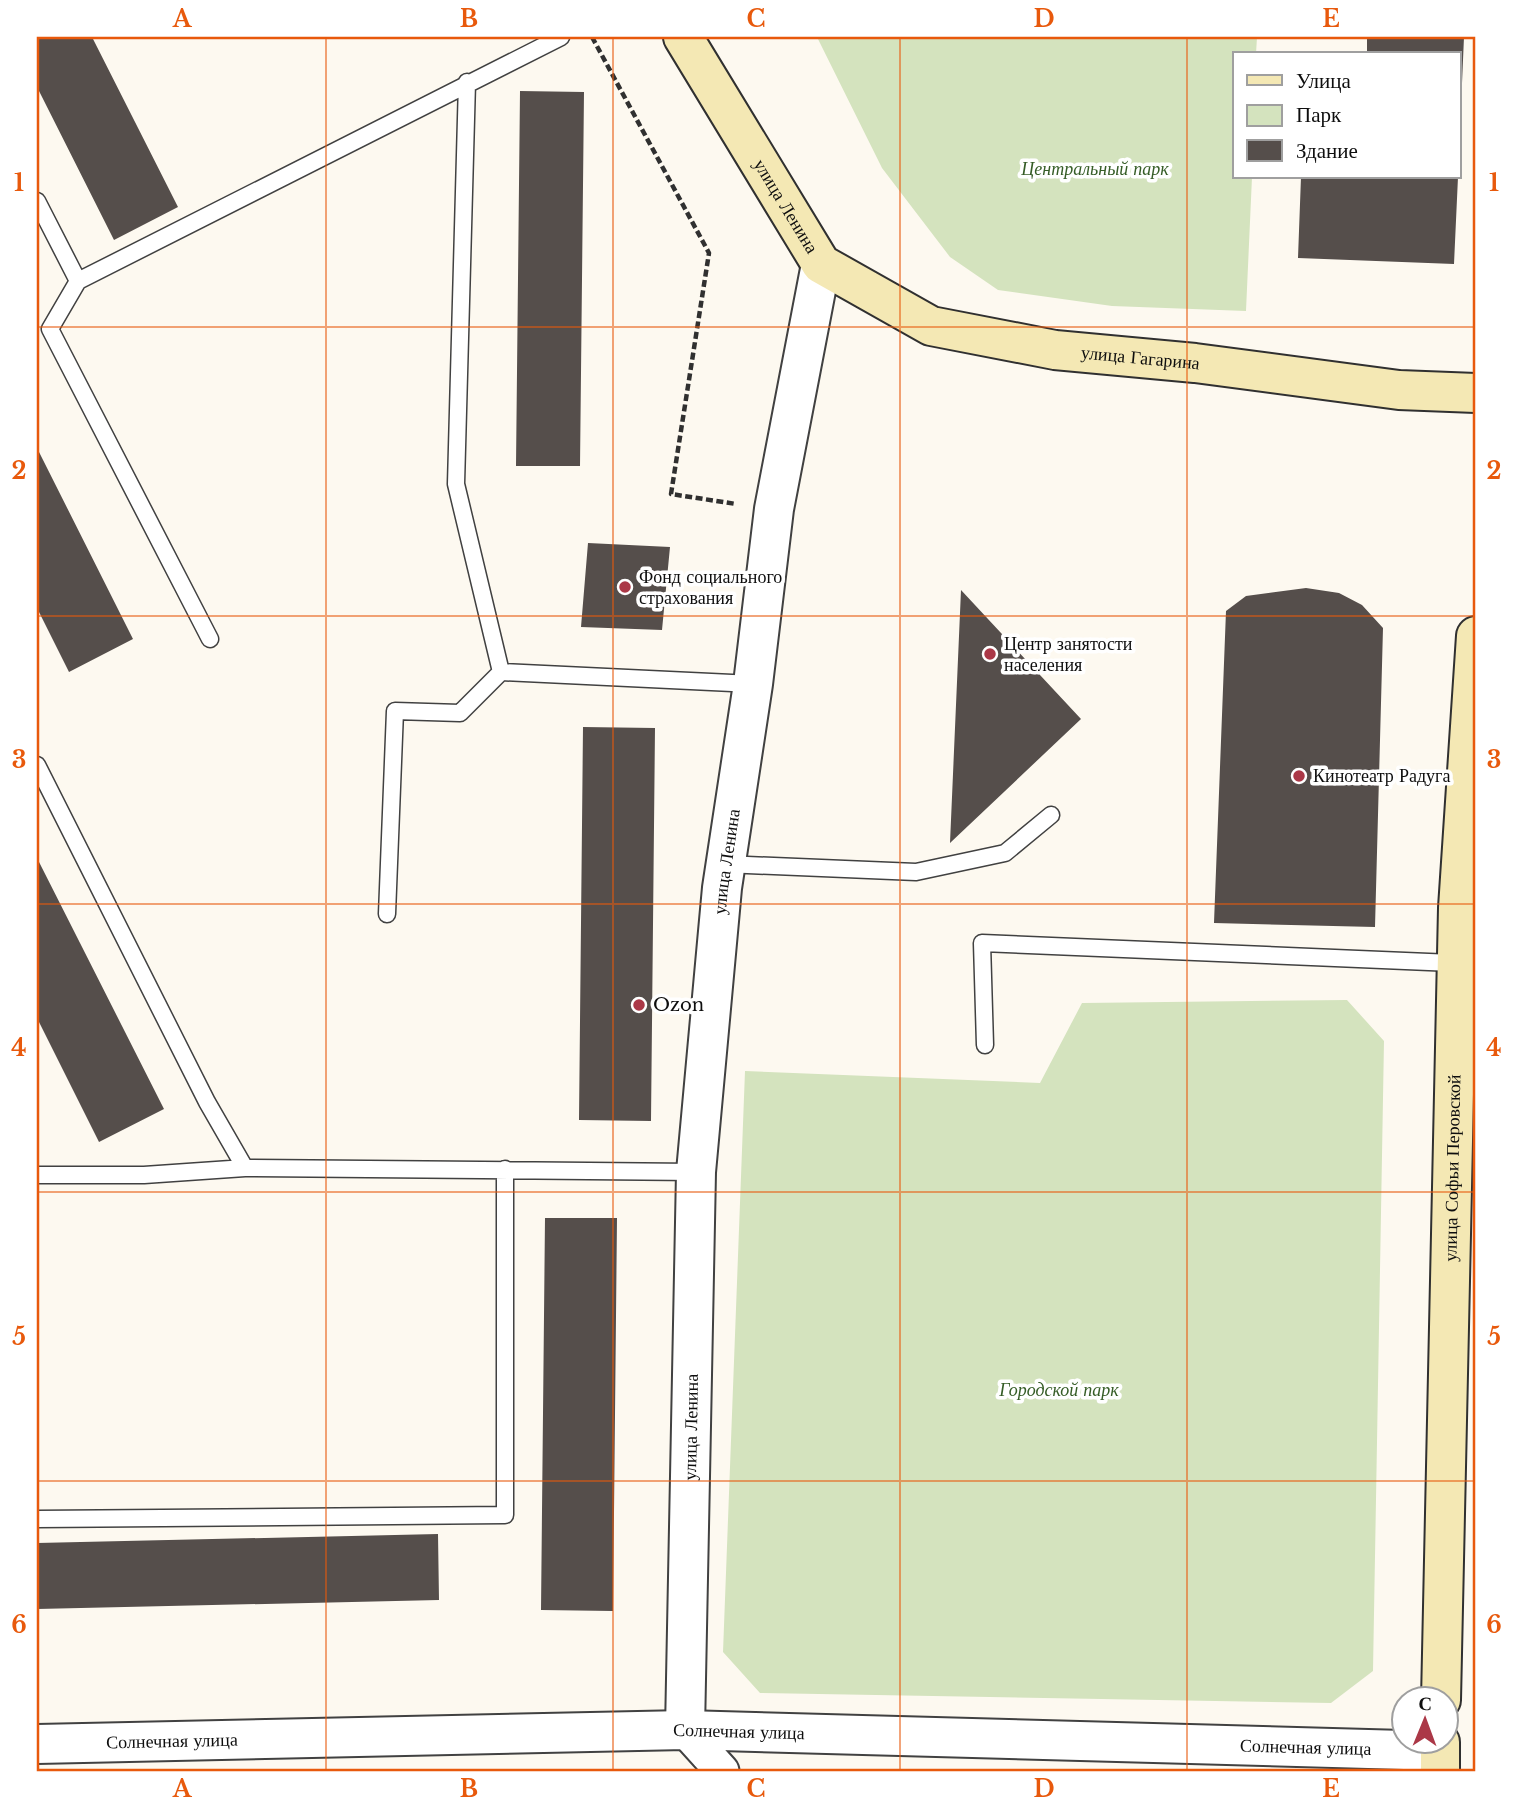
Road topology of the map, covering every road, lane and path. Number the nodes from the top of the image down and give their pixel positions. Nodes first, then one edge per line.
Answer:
1 (561, 37) edge
2 (592, 37) edge
3 (684, 37) edge
4 (467, 82) junction
5 (37, 201) edge
6 (821, 264) junction
7 (78, 281) junction
8 (1476, 393) edge
9 (774, 509) junction
10 (1476, 636) edge
11 (210, 639) dead end
12 (501, 671) junction
13 (753, 684) junction
14 (37, 765) edge
15 (1051, 815) dead end
16 (726, 864) junction
17 (387, 914) dead end
18 (1467, 964) edge
19 (985, 1045) dead end
20 (245, 1168) junction
21 (505, 1169) junction
22 (696, 1172) junction
23 (37, 1175) edge
24 (37, 1519) edge
25 (1441, 1686) edge
26 (685, 1730) junction
27 (37, 1744) edge
28 (1390, 1753) edge
29 (722, 1771) edge

1 - 4 lane
2 - 9 path
3 - 6 main road, улица Ленина
4 - 7 lane
4 - 12 lane
5 - 7 lane
6 - 8 main road, улица Гагарина
6 - 9 street, улица Ленина
7 - 11 lane
9 - 13 street, улица Ленина
10 - 18 main road, улица Софьи Перовской
12 - 13 lane
12 - 17 lane
13 - 16 street, улица Ленина
14 - 20 lane
15 - 16 lane
16 - 22 street, улица Ленина
18 - 19 lane
18 - 25 main road, улица Софьи Перовской
20 - 21 lane
20 - 23 lane
21 - 22 lane
21 - 24 lane
22 - 26 street, улица Ленина
26 - 27 street, Солнечная улица
26 - 28 street, Солнечная улица
26 - 29 street

